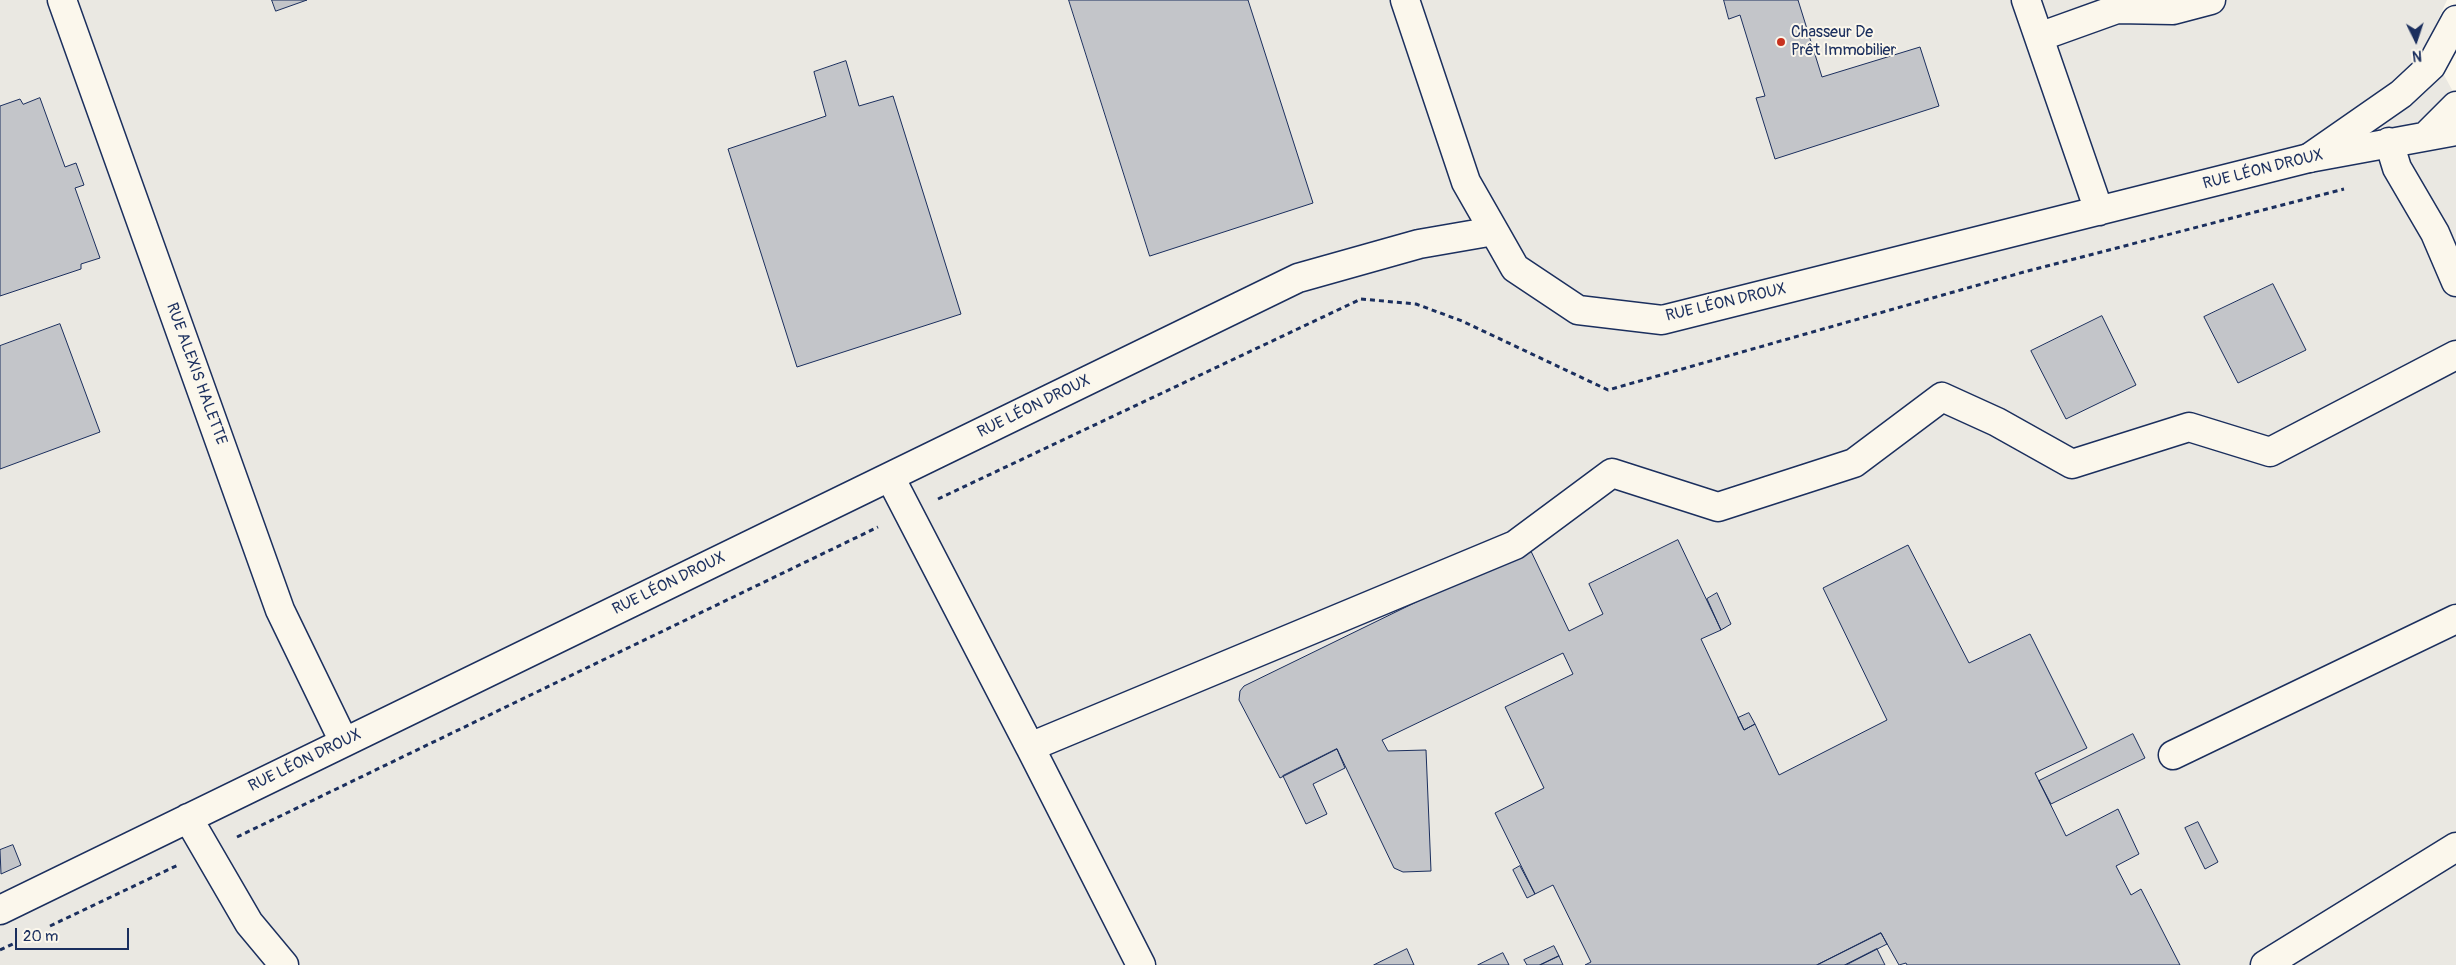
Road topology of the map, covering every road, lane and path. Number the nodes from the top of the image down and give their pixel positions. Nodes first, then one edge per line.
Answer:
1 (62, 0) edge
2 (1405, 0) edge
3 (2026, 0) edge
4 (2211, 0) edge
5 (2122, 5) edge
6 (2456, 20) edge
7 (2039, 36) junction
8 (2456, 106) edge
9 (2456, 131) edge
10 (2427, 135) junction
11 (2389, 142) junction
12 (2309, 158) junction
13 (2099, 211) junction
14 (1494, 231) junction
15 (2456, 282) edge
16 (1361, 299) dead end
17 (2456, 355) edge
18 (890, 477) junction
19 (908, 512) junction
20 (2456, 620) edge
21 (344, 742) junction
22 (1030, 747) junction
23 (2173, 755) dead end
24 (188, 818) junction
25 (2456, 847) edge
26 (208, 851) junction
27 (0, 910) edge
28 (45, 929) dead end
29 (18, 942) dead end
30 (0, 950) edge
31 (284, 965) edge
32 (1142, 965) edge
33 (2265, 965) edge

1 - 21 street, RUE ALEXIS HALETTE
2 - 14 street
3 - 7 street
4 - 5 street
5 - 7 street
6 - 12 street
7 - 13 street
8 - 10 street
9 - 10 street, RUE LÉON DROUX
10 - 11 street, RUE LÉON DROUX
11 - 12 street, RUE LÉON DROUX
11 - 15 street
12 - 13 street, RUE LÉON DROUX
13 - 14 street, RUE LÉON DROUX
14 - 18 street, RUE LÉON DROUX
16 - 19 path
17 - 22 street
18 - 19 street
18 - 21 street, RUE LÉON DROUX
19 - 22 street
19 - 26 path
20 - 23 street
21 - 24 street, RUE LÉON DROUX
22 - 32 street
24 - 26 street
24 - 27 street, RUE LÉON DROUX
25 - 33 street
26 - 28 path
26 - 31 street
29 - 30 path

